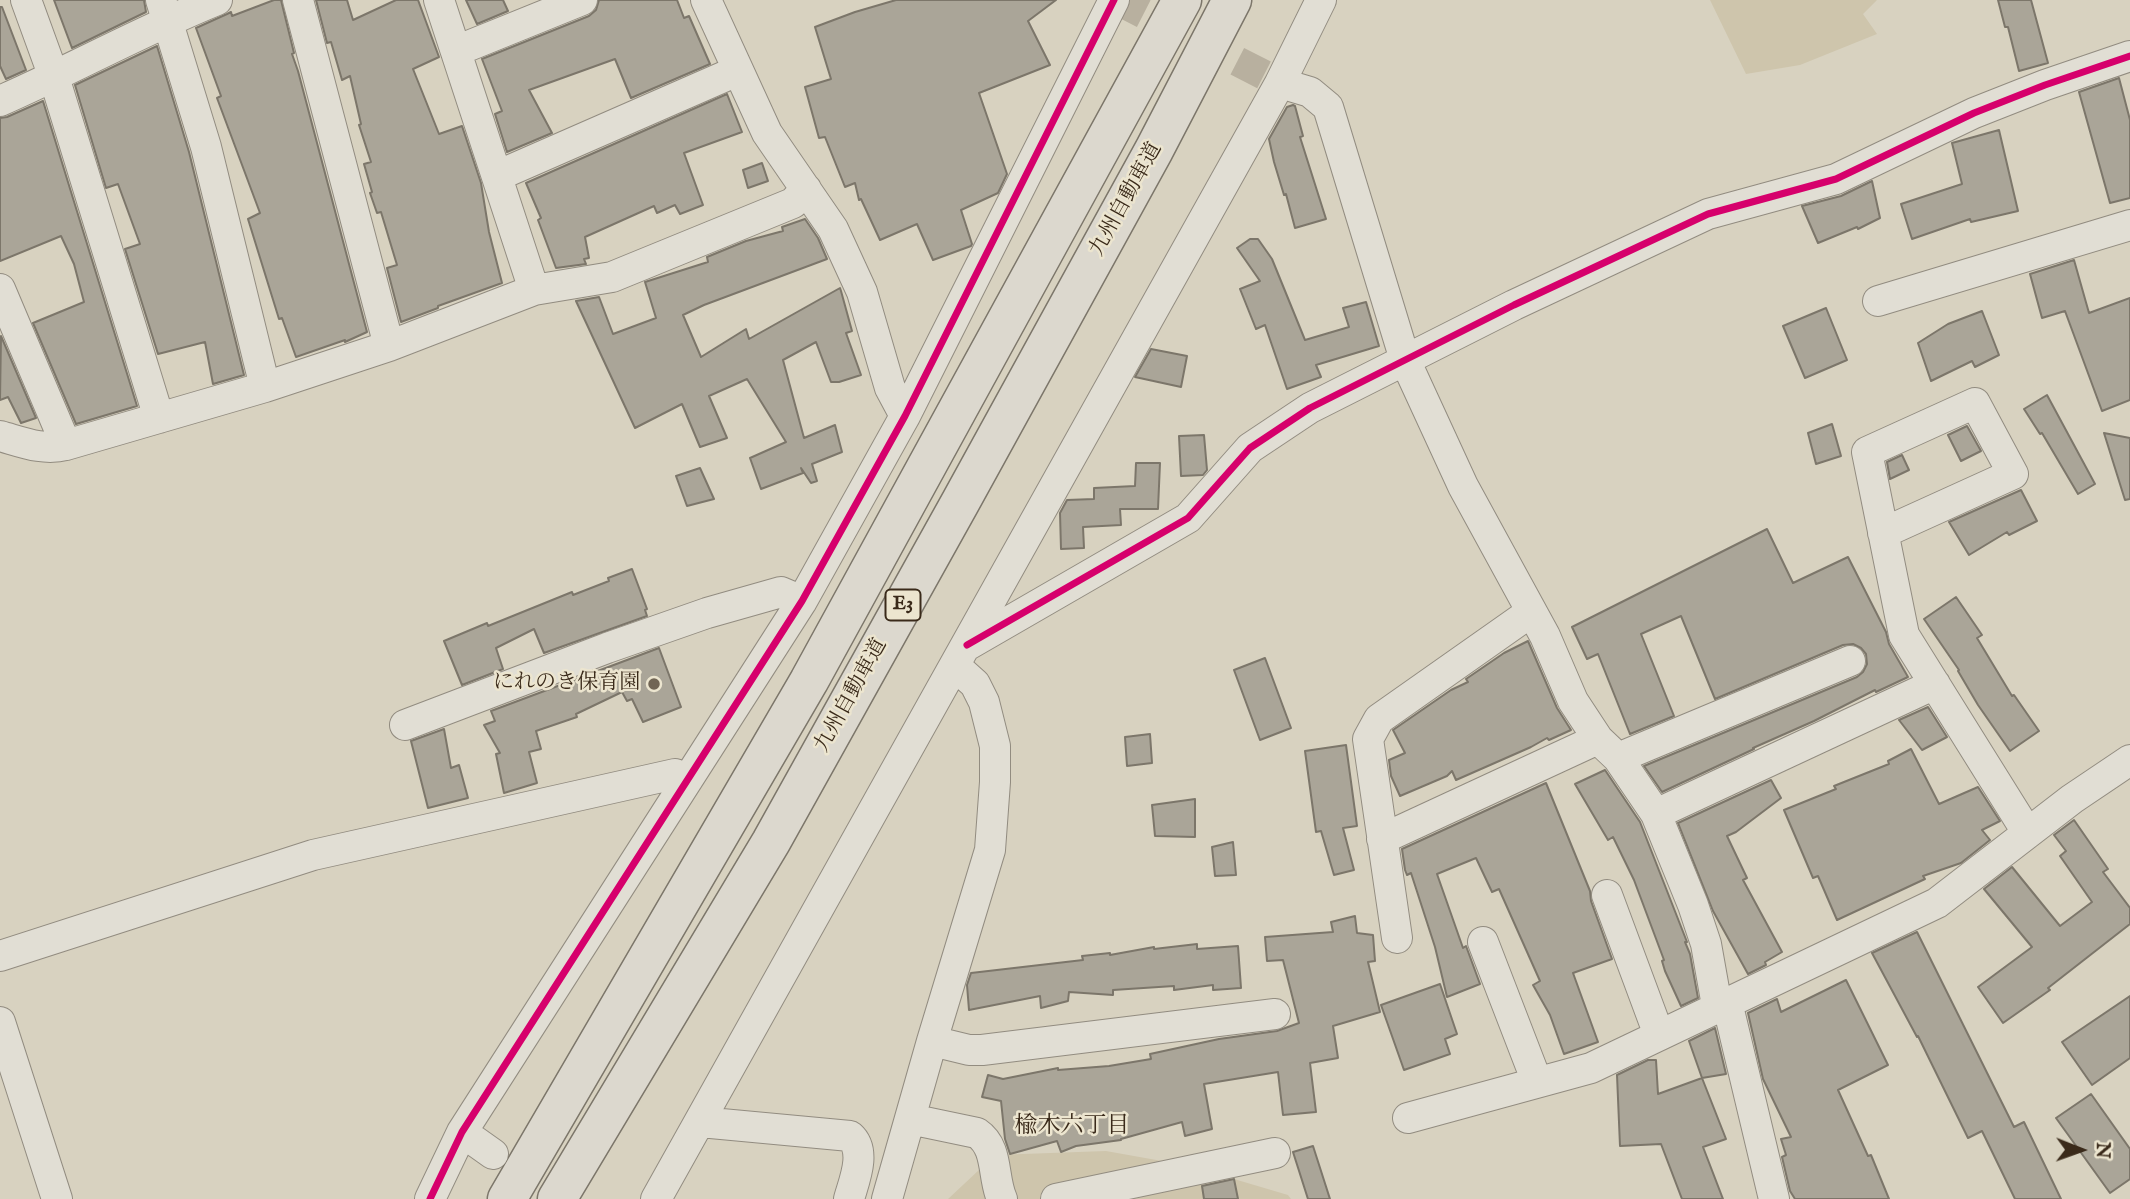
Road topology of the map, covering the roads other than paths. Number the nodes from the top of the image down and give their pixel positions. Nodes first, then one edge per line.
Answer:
1 (26, 0) edge
2 (217, 0) edge
3 (298, 0) edge
4 (439, 0) edge
5 (582, 0) edge
6 (706, 0) edge
7 (1114, 0) edge
8 (1182, 0) edge
9 (1232, 0) edge
10 (1321, 0) edge
11 (164, 10) edge
12 (456, 51) junction
13 (2130, 56) edge
14 (737, 71) junction
15 (54, 77) junction
16 (1280, 83) junction
17 (0, 101) edge
18 (497, 176) junction
19 (806, 189) junction
20 (2130, 225) edge
21 (0, 289) edge
22 (534, 290) junction
23 (1878, 301) dead end
24 (389, 346) junction
25 (1405, 360) junction
26 (265, 387) junction
27 (905, 415) junction
28 (159, 418) junction
29 (0, 436) edge
30 (66, 445) junction
31 (1883, 533) junction
32 (802, 601) junction
33 (1531, 612) junction
34 (961, 655) junction
35 (1850, 662) dead end
36 (1935, 684) junction
37 (405, 725) dead end
38 (1608, 749) junction
39 (2130, 760) edge
40 (688, 779) junction
41 (1656, 814) junction
42 (2027, 832) junction
43 (1382, 839) junction
44 (1607, 895) dead end
45 (1397, 938) dead end
46 (1483, 942) dead end
47 (0, 956) edge
48 (1722, 1004) junction
49 (1275, 1014) dead end
50 (0, 1022) edge
51 (1658, 1035) junction
52 (932, 1041) junction
53 (1537, 1082) junction
54 (1408, 1118) dead end
55 (910, 1119) junction
56 (700, 1122) junction
57 (462, 1132) junction
58 (1275, 1153) dead end
59 (493, 1154) dead end
60 (57, 1199) edge
61 (430, 1199) edge
62 (507, 1199) edge
63 (557, 1199) edge
64 (656, 1199) edge
65 (849, 1199) edge
66 (887, 1199) edge
67 (1002, 1199) edge
68 (1056, 1199) edge
69 (1774, 1199) edge

1 - 15 street
2 - 11 street
3 - 24 street
4 - 12 street
5 - 12 street
6 - 14 street
7 - 27 street
8 - 62 highway, E3
9 - 63 highway, 九州自動車道 / E3
10 - 16 street
11 - 15 street
11 - 26 street
12 - 18 street
13 - 25 street
14 - 18 street
14 - 19 street
15 - 17 street
15 - 28 street
16 - 25 street
16 - 34 street
18 - 22 street
19 - 22 street
19 - 27 street
20 - 23 street
21 - 30 street
22 - 24 street
24 - 26 street
25 - 33 street
25 - 34 street
26 - 28 street
27 - 32 street
28 - 30 street
29 - 30 street
31 - 31 street
31 - 36 street
32 - 37 street
32 - 40 street
33 - 38 street
33 - 43 street
34 - 52 street
34 - 56 street
35 - 38 street
36 - 41 street
36 - 42 street
38 - 41 street
38 - 43 street
39 - 42 street
40 - 47 street
40 - 57 street
41 - 48 street
42 - 48 street
43 - 45 street
44 - 51 street
46 - 53 street
48 - 51 street
48 - 69 street
49 - 52 street
50 - 60 street
51 - 53 street
52 - 55 street
53 - 54 street
55 - 66 street
55 - 67 street
56 - 64 street
56 - 65 street
57 - 59 street
57 - 61 street
58 - 68 street

